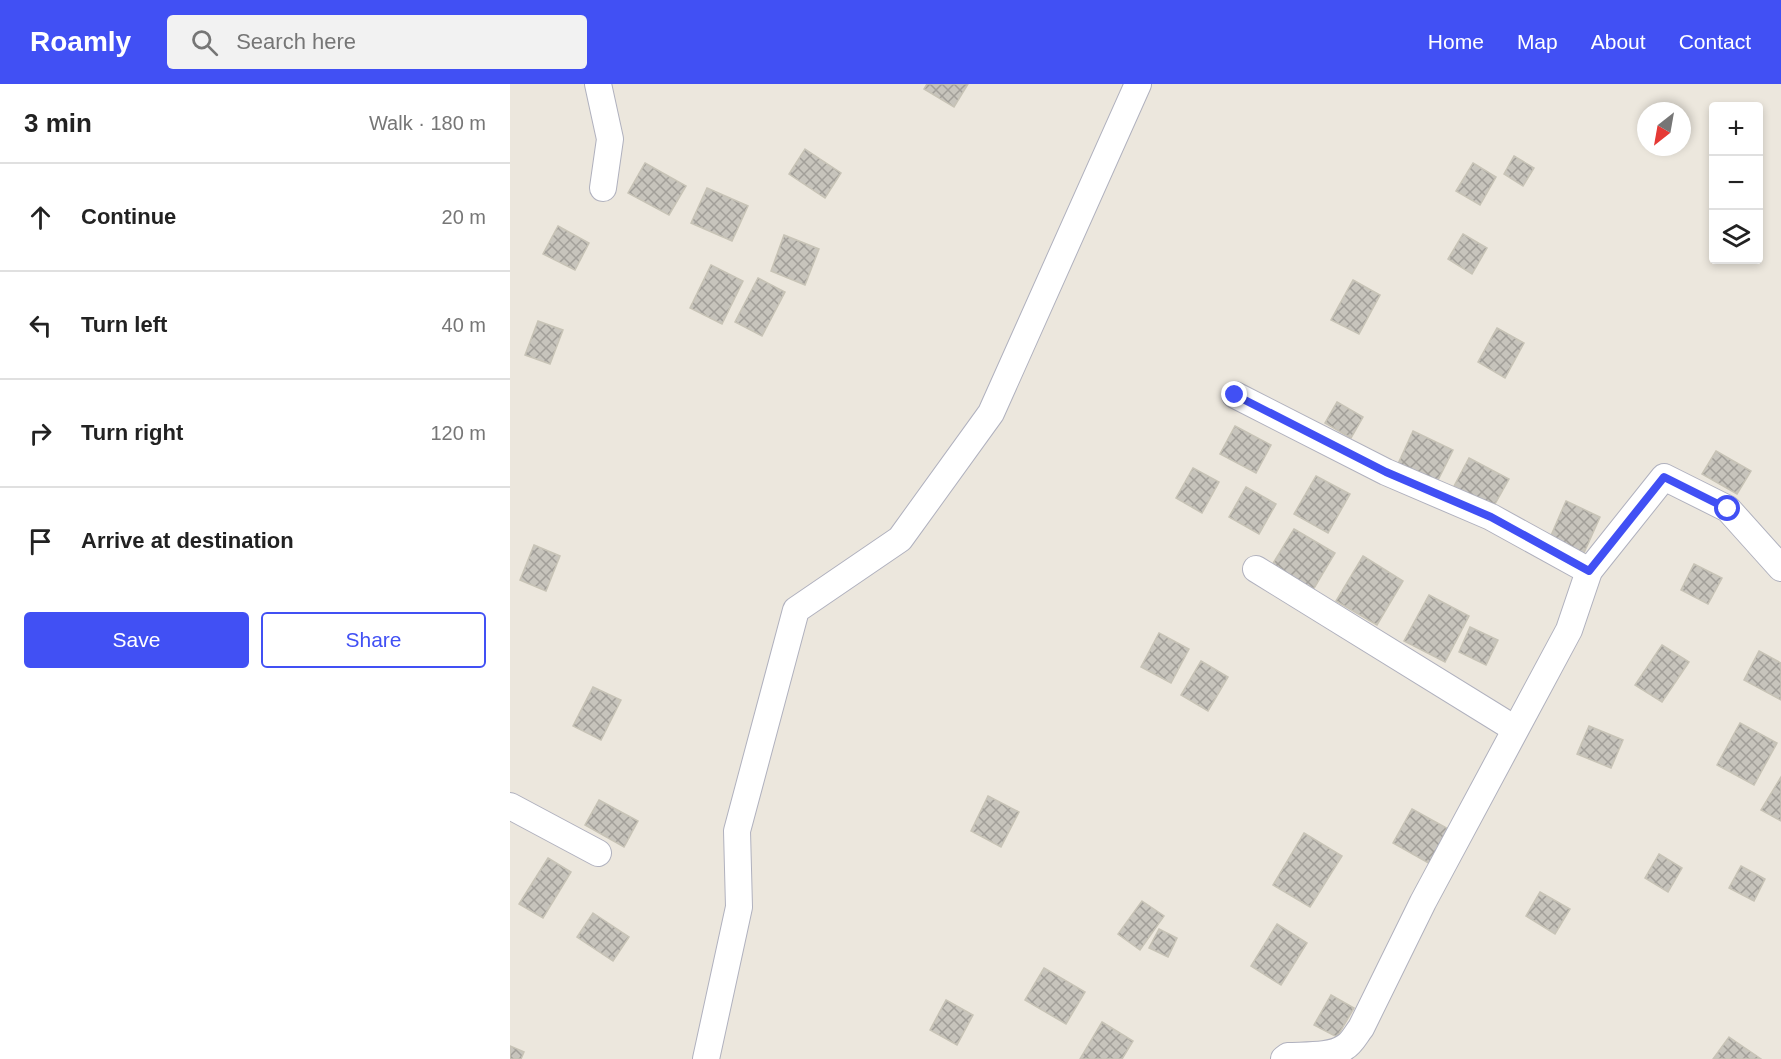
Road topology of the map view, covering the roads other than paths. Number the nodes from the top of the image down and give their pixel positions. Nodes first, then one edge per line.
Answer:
1 (598, 84) edge
2 (1138, 84) edge
3 (603, 188) dead end
4 (1235, 395) dead end
5 (1781, 568) edge
6 (1256, 569) dead end
7 (1589, 571) junction
8 (1515, 729) junction
9 (510, 806) edge
10 (598, 853) dead end
11 (706, 1059) edge
12 (1284, 1059) edge

1 - 3 street
2 - 11 street
4 - 7 street
5 - 7 street
6 - 8 street
7 - 8 street
8 - 12 street
9 - 10 street

